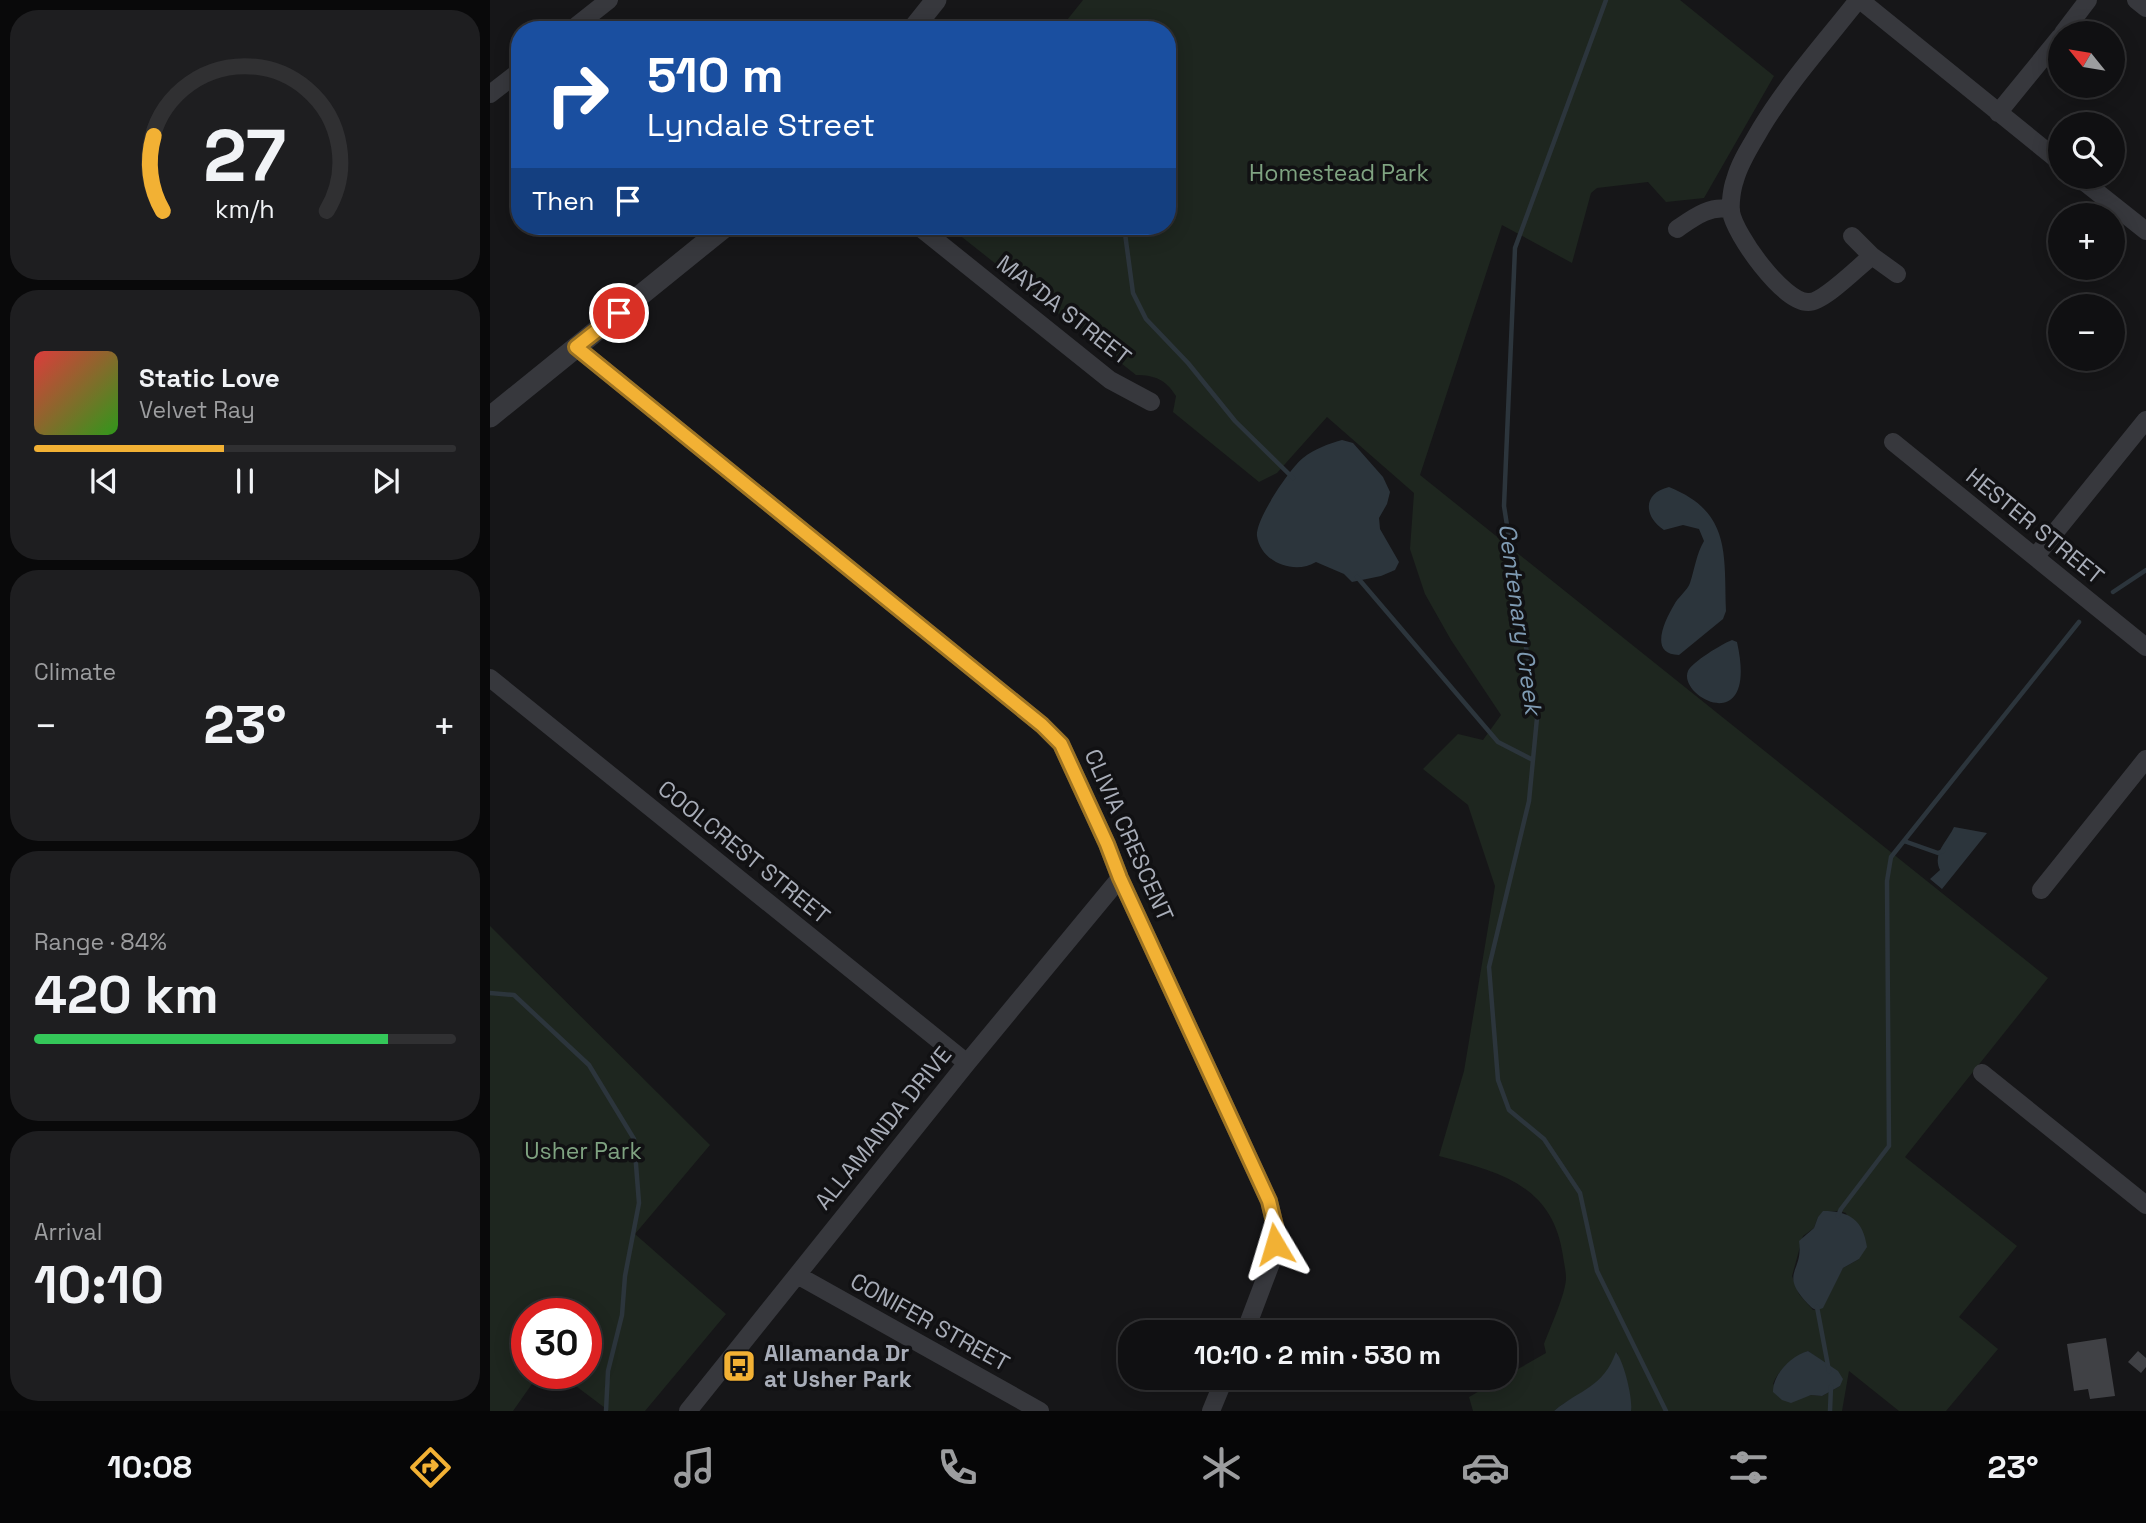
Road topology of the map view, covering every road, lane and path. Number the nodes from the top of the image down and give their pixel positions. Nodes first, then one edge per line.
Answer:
1 (608, 0) edge
2 (936, 0) edge
3 (1859, 0) edge
4 (2088, 0) edge
5 (2136, 0) edge
6 (2146, 8) edge
7 (582, 21) edge
8 (919, 21) edge
9 (2072, 21) edge
10 (2048, 51) edge
11 (511, 78) edge
12 (490, 94) edge
13 (1998, 113) junction
14 (2048, 153) edge
15 (2093, 189) edge
16 (1731, 210) junction
17 (1677, 229) dead end
18 (2146, 231) edge
19 (715, 235) edge
20 (929, 235) edge
21 (1852, 236) dead end
22 (1872, 256) junction
23 (1897, 274) dead end
24 (576, 347) junction
25 (1151, 402) dead end
26 (490, 417) edge
27 (2146, 420) edge
28 (1893, 443) dead end
29 (2035, 558) junction
30 (2146, 647) edge
31 (490, 678) edge
32 (2146, 759) edge
33 (1120, 878) junction
34 (2040, 890) dead end
35 (967, 1063) junction
36 (1983, 1073) dead end
37 (2146, 1205) edge
38 (797, 1275) junction
39 (1250, 1320) edge
40 (1220, 1390) edge
41 (688, 1411) edge
42 (1040, 1411) edge
43 (1211, 1411) edge

1 - 7 street
2 - 8 street
3 - 13 street
3 - 16 street
4 - 9 street
5 - 6 street
10 - 13 street
11 - 12 street
13 - 14 street
15 - 18 street
16 - 17 street
16 - 22 street
19 - 24 street
20 - 25 street, MAYDA STREET
21 - 22 street
22 - 23 street
24 - 26 street
24 - 33 street, CLIVIA CRESCENT
27 - 29 street
28 - 29 street, HESTER STREET
29 - 30 street, HESTER STREET
31 - 35 street, COOLCREST STREET
32 - 34 street
33 - 35 street, ALLAMANDA DRIVE
33 - 39 street, CLIVIA CRESCENT
35 - 38 street, ALLAMANDA DRIVE
36 - 37 street
38 - 41 street, ALLAMANDA DRIVE
38 - 42 street, CONIFER STREET
40 - 43 street

